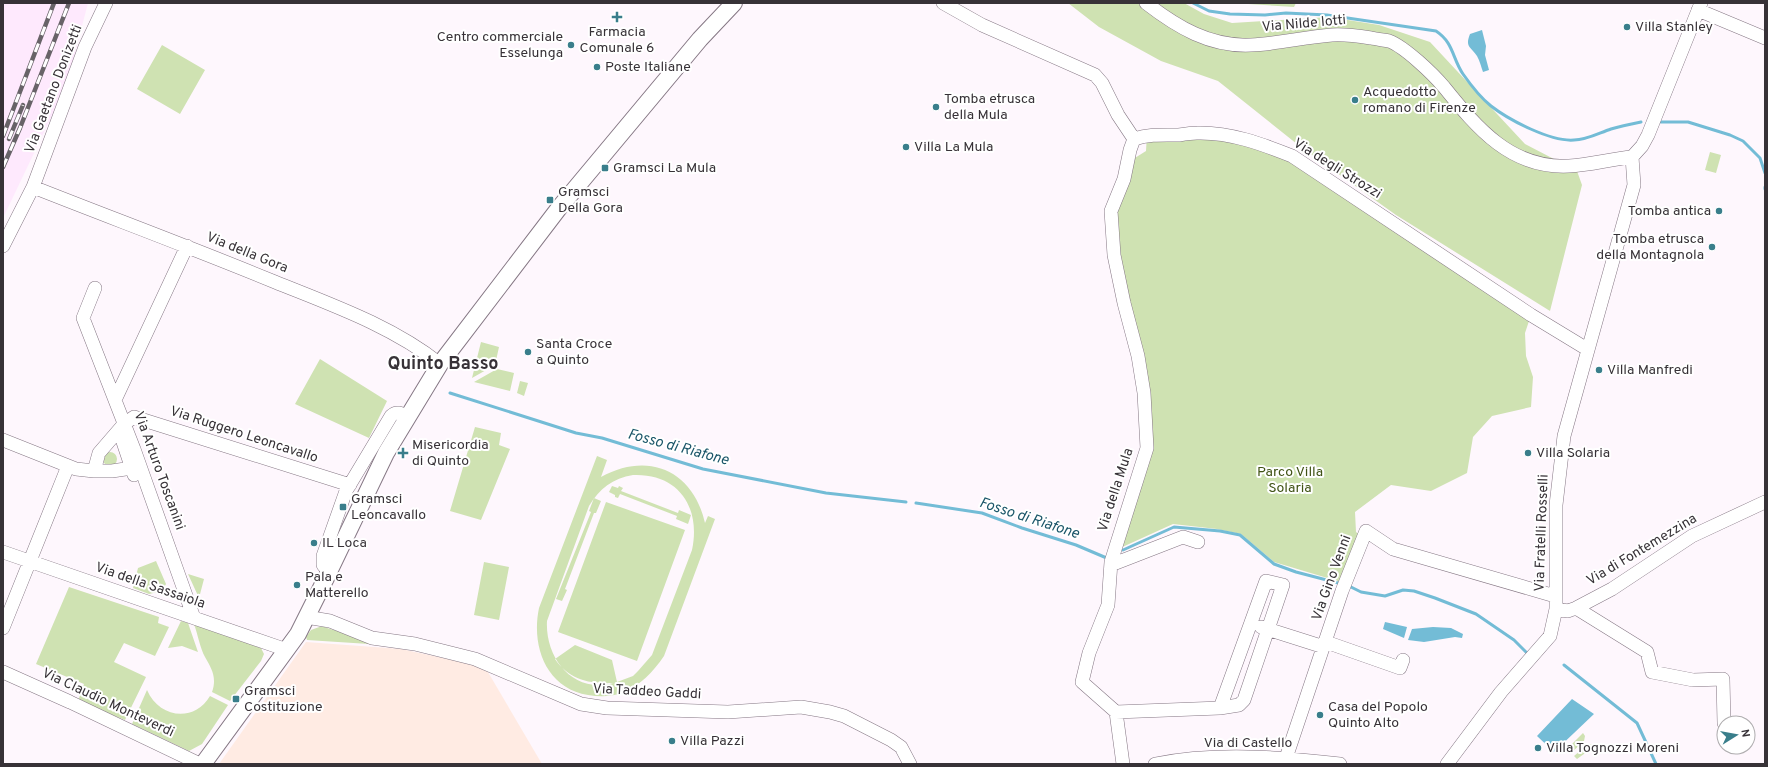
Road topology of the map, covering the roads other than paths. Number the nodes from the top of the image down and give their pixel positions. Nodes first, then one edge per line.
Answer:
1 (106, 3) edge
2 (734, 3) edge
3 (943, 3) edge
4 (1146, 3) edge
5 (1699, 6) edge
6 (1765, 38) edge
7 (1134, 139) junction
8 (1632, 157) junction
9 (33, 187) junction
10 (3, 246) edge
11 (187, 246) junction
12 (96, 288) dead end
13 (90, 337) junction
14 (1588, 349) junction
15 (440, 364) junction
16 (115, 400) junction
17 (407, 417) junction
18 (124, 424) junction
19 (3, 440) edge
20 (68, 466) junction
21 (132, 468) junction
22 (94, 471) junction
23 (350, 485) junction
24 (1765, 502) edge
25 (1198, 542) dead end
26 (3, 552) edge
27 (30, 562) junction
28 (1111, 562) junction
29 (328, 572) junction
30 (1556, 602) junction
31 (1576, 608) junction
32 (310, 610) junction
33 (189, 616) junction
34 (3, 628) edge
35 (1250, 629) junction
36 (1269, 629) junction
37 (1325, 645) junction
38 (287, 650) junction
39 (1401, 666) dead end
40 (3, 672) edge
41 (1220, 708) junction
42 (1116, 712) junction
43 (1724, 715) edge
44 (1219, 758) junction
45 (1286, 758) junction
46 (200, 764) edge
47 (203, 764) edge
48 (910, 764) edge
49 (1123, 764) edge
50 (1155, 764) edge
51 (1265, 764) edge
52 (1340, 764) edge
53 (1447, 764) edge

1 - 9 street, Via Gaetano Donizetti
2 - 15 main road
3 - 7 street
4 - 8 street, Via Nilde Iotti
5 - 6 street
5 - 8 street
7 - 14 street, Via degli Strozzi
7 - 28 street, Via della Mula
8 - 14 street, Via Fratelli Rosselli
9 - 10 street, Via Gaetano Donizetti
9 - 11 street, Via della Gora
11 - 15 street, Via della Gora
11 - 16 street
12 - 13 street, Via Arturo Toscanini
13 - 16 street, Via Arturo Toscanini
13 - 18 street, Via Arturo Toscanini
14 - 30 street, Via Fratelli Rosselli
15 - 17 main road
16 - 18 street, Via Arturo Toscanini
17 - 23 street
17 - 29 main road
18 - 21 street, Via Arturo Toscanini
18 - 22 street
18 - 23 street, Via Ruggero Leoncavallo
18 - 33 street, Via Arturo Toscanini
19 - 20 street, Via Arturo Toscanini
20 - 22 street, Via Arturo Toscanini
20 - 27 street
21 - 22 street, Via Arturo Toscanini
21 - 33 street, Via Arturo Toscanini
23 - 29 street
24 - 31 street, Via di Fontemezzina
25 - 28 street
26 - 27 street, Via della Sassaiola
27 - 33 street, Via della Sassaiola
27 - 34 street
28 - 42 street, Via della Mula
29 - 32 main road
30 - 31 street, Via di Fontemezzina
30 - 37 street, Via Gino Venni
30 - 53 street, Via Fratelli Rosselli
31 - 43 street
32 - 38 main road
32 - 48 street, Via Taddeo Gaddi
33 - 38 street, Via della Sassaiola
35 - 36 street
35 - 36 street
35 - 41 street
36 - 37 street
36 - 41 street
37 - 39 street
37 - 45 street, Via Gino Venni
38 - 47 main road
40 - 46 street, Via Claudio Monteverdi
41 - 42 street
42 - 49 street
44 - 45 street, Via di Castello
44 - 50 street, Via di Castello
44 - 51 street
45 - 52 street, Via di Castello

